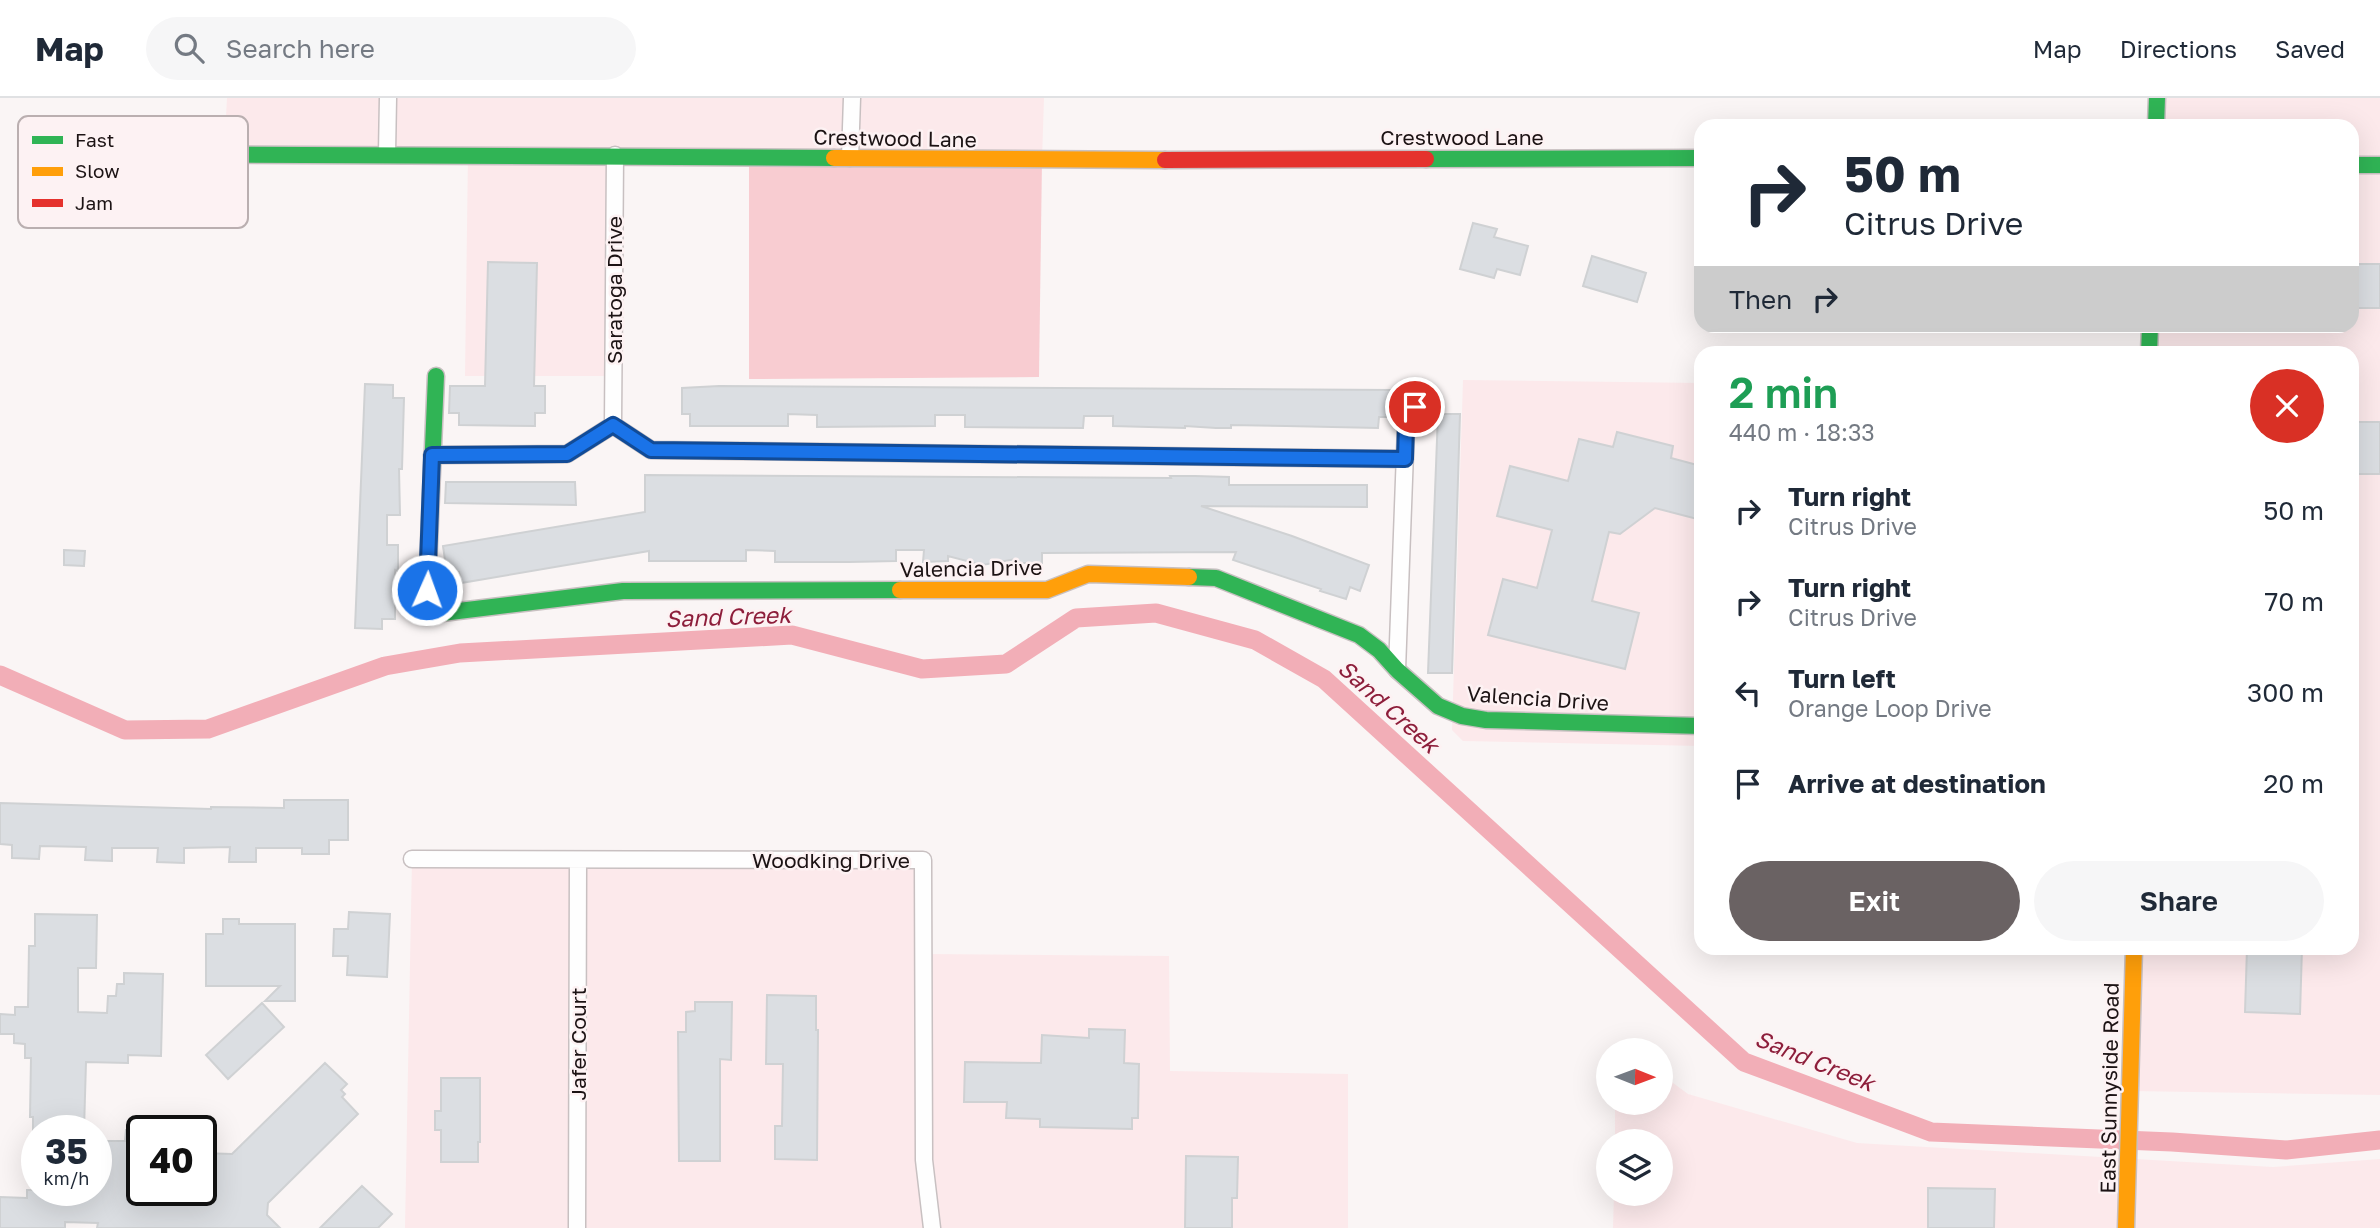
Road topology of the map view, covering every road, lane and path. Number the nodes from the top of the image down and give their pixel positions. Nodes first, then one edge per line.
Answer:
1 (388, 98) edge
2 (852, 98) edge
3 (2157, 98) edge
4 (2156, 119) edge
5 (387, 153) junction
6 (248, 154) edge
7 (615, 155) junction
8 (850, 158) junction
9 (1694, 158) edge
10 (2359, 165) edge
11 (2380, 165) edge
12 (436, 376) dead end
13 (1415, 407) dead end
14 (613, 425) junction
15 (432, 455) junction
16 (1405, 459) junction
17 (1397, 670) junction
18 (1694, 726) edge
19 (412, 859) dead end
20 (578, 860) junction
21 (2134, 955) edge
22 (577, 1228) edge
23 (932, 1228) edge
24 (2126, 1228) edge

1 - 5 street
2 - 8 street
3 - 4 street
5 - 6 street, Crestwood Lane
5 - 7 street, Crestwood Lane
7 - 8 street, Crestwood Lane
7 - 14 street, Saratoga Drive
8 - 9 street, Crestwood Lane
10 - 11 street
12 - 15 street, Valencia Drive
13 - 16 street
14 - 15 street
14 - 16 street
15 - 17 street, Valencia Drive
16 - 17 street
17 - 18 street, Valencia Drive
19 - 20 street, Woodking Drive
20 - 22 street, Jafer Court
20 - 23 street, Woodking Drive
21 - 24 street, East Sunnyside Road

